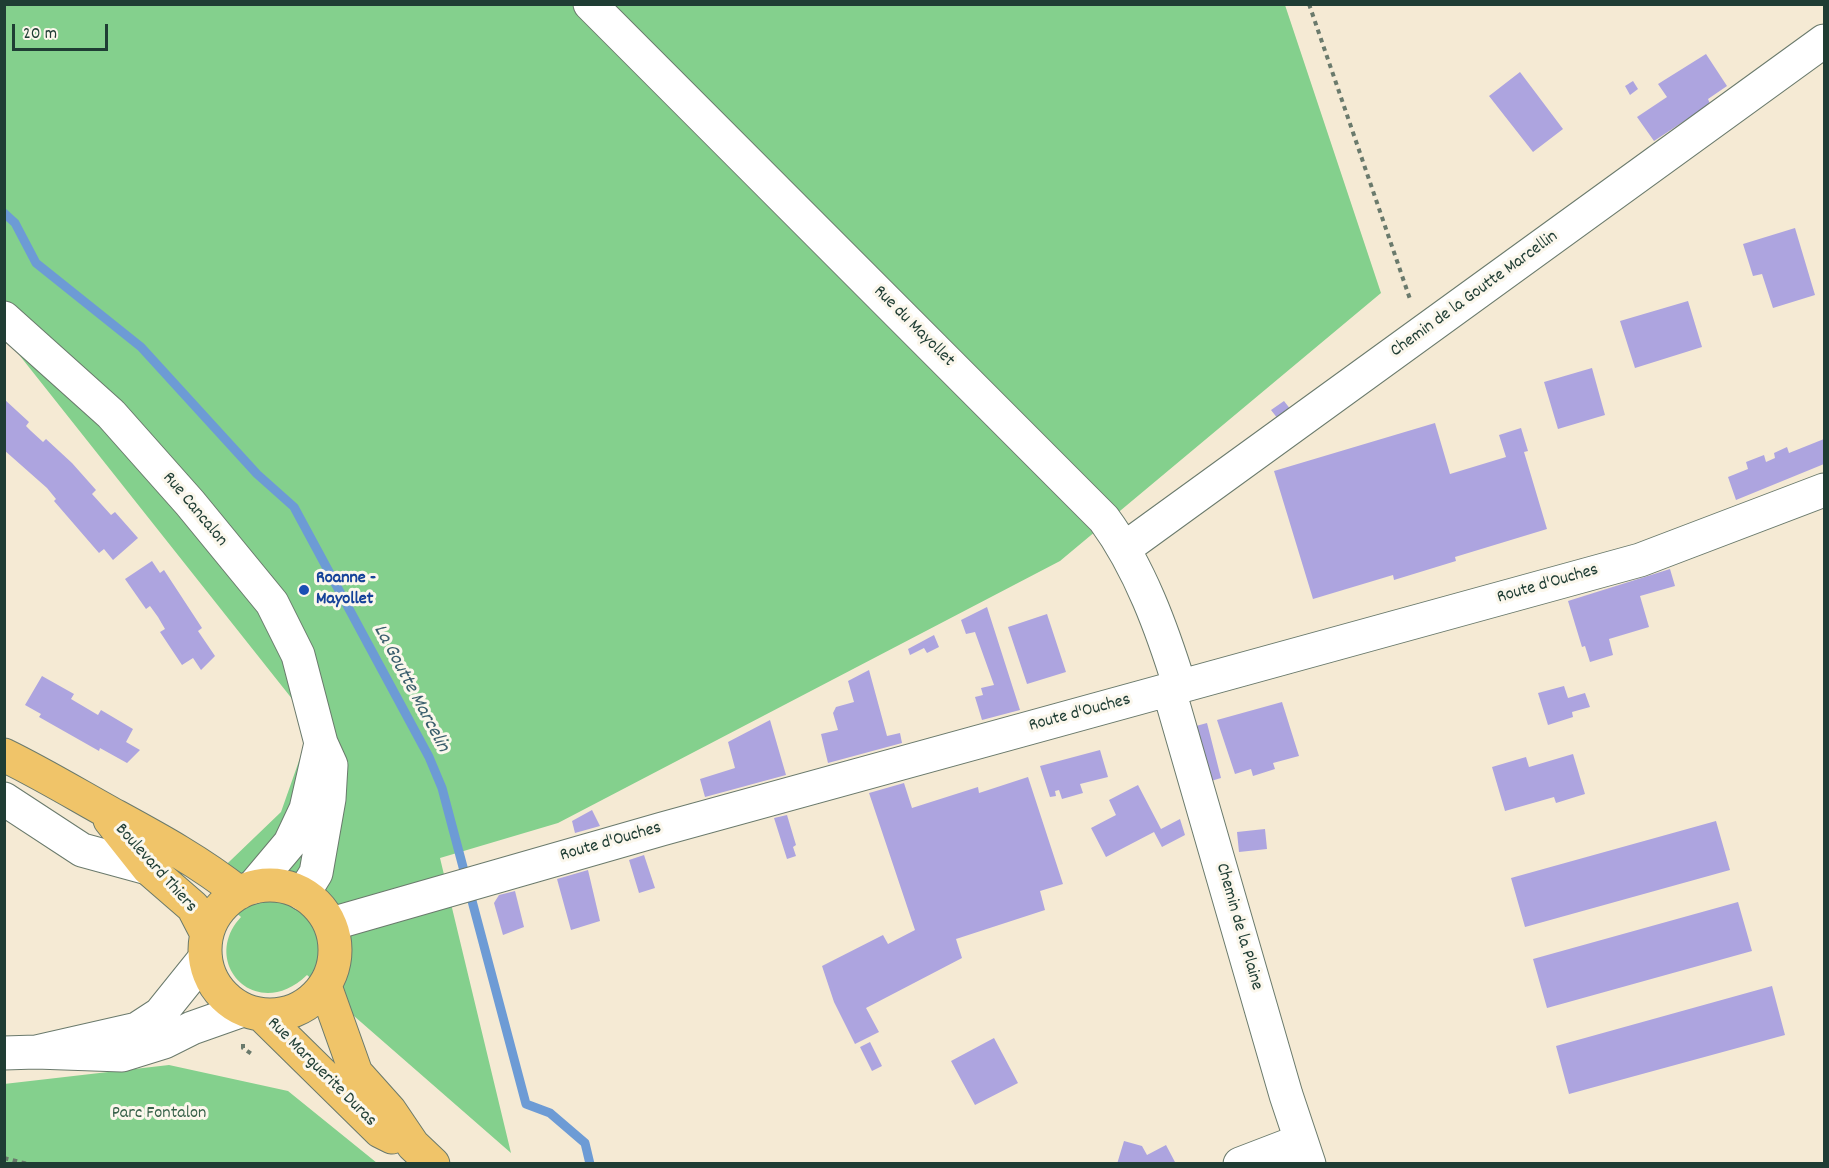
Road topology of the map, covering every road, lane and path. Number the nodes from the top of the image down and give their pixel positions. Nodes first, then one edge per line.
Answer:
1 (590, 4) edge
2 (1309, 4) edge
3 (1824, 41) edge
4 (4, 318) edge
5 (1422, 334) junction
6 (1824, 490) edge
7 (1125, 548) junction
8 (1175, 688) junction
9 (321, 743) junction
10 (4, 755) edge
11 (4, 799) edge
12 (99, 807) junction
13 (44, 825) junction
14 (4, 826) edge
15 (148, 868) junction
16 (246, 890) junction
17 (303, 894) junction
18 (330, 924) junction
19 (206, 946) junction
20 (325, 986) junction
21 (253, 1013) junction
22 (20, 1052) edge
23 (1305, 1152) edge
24 (423, 1154) edge
25 (4, 1158) edge
26 (28, 1164) edge
27 (1240, 1164) edge

1 - 7 street, Rue du Mayollet
2 - 5 path
3 - 5 street, Chemin de la Goutte Marcellin
4 - 9 street, Rue Cancalon
5 - 7 street, Chemin de la Goutte Marcellin
6 - 8 street, Route d'Ouches
7 - 8 street, Rue du Mayollet
8 - 18 street, Route d'Ouches
8 - 23 street, Chemin de la Plaine
9 - 16 street, Rue Cancalon
9 - 17 street, Rue Cancalon
10 - 12 main road, Boulevard Thiers
11 - 13 street
12 - 15 main road, Boulevard Thiers
12 - 16 main road, Boulevard Thiers
13 - 14 street
13 - 15 street
15 - 19 main road, Boulevard Thiers
16 - 17 main road
16 - 19 main road
17 - 18 main road
18 - 20 main road
19 - 21 main road
19 - 22 street
20 - 21 main road
20 - 24 main road, Rue Marguerite Duras
21 - 22 street
21 - 24 main road, Rue Marguerite Duras
23 - 27 street
25 - 26 path

